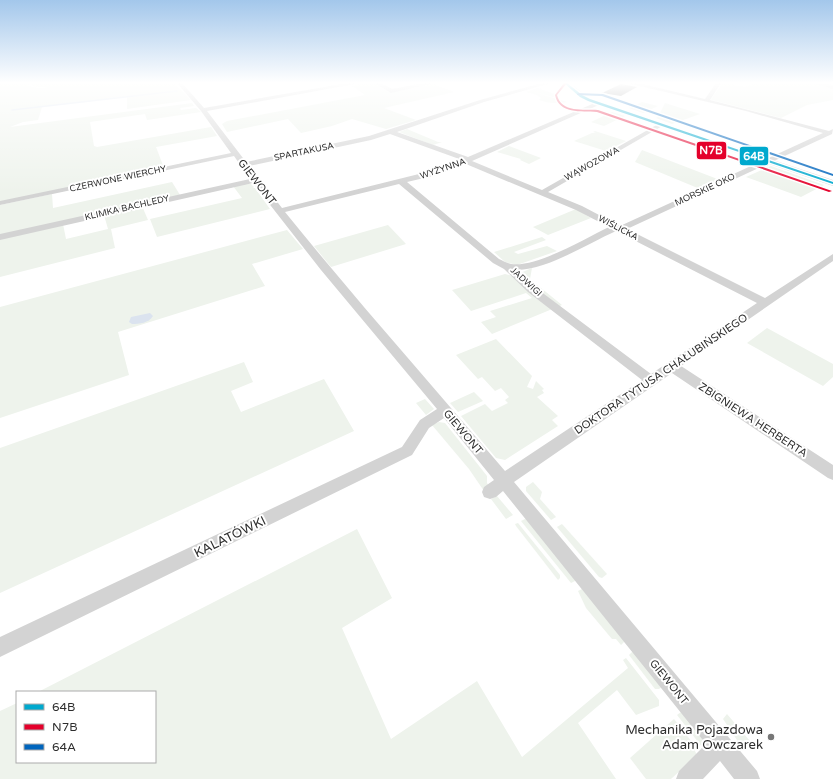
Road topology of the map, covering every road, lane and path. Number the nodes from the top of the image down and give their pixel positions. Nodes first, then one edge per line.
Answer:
1 (210, 119) edge
2 (429, 119) edge
3 (562, 119) edge
4 (648, 119) edge
5 (783, 119) edge
6 (662, 124) junction
7 (392, 132) junction
8 (831, 132) edge
9 (235, 154) junction
10 (468, 161) junction
11 (769, 161) junction
12 (243, 164) junction
13 (254, 180) junction
14 (402, 182) junction
15 (833, 183) edge
16 (543, 192) junction
17 (0, 203) edge
18 (279, 211) junction
19 (618, 228) junction
20 (0, 237) edge
21 (833, 257) edge
22 (508, 267) junction
23 (766, 303) junction
24 (673, 367) junction
25 (652, 382) junction
26 (446, 411) junction
27 (833, 473) edge
28 (497, 486) junction
29 (0, 647) edge
30 (721, 745) junction
31 (687, 779) edge
32 (749, 779) edge

1 - 9 street, GIEWONT
2 - 7 street, SPARTAKUSA
3 - 10 street, WYŻYNNA
4 - 6 street
5 - 8 street
6 - 11 street
6 - 16 street, WĄWOZOWA
7 - 10 street, WIŚLICKA
7 - 12 street, SPARTAKUSA
8 - 11 street, MORSKIE OKO
9 - 12 street, GIEWONT
9 - 17 street, CZERWONE WIERCHY
10 - 14 street, WYŻYNNA
10 - 16 street, WIŚLICKA
11 - 15 street
11 - 19 street, MORSKIE OKO
12 - 13 street, GIEWONT
13 - 18 street, GIEWONT
13 - 20 street, KLIMKA BACHLEDY
14 - 18 street, WYŻYNNA
14 - 22 street, JADWIGI
16 - 19 street, WIŚLICKA
18 - 26 street, GIEWONT
19 - 22 street, MORSKIE OKO
19 - 23 street, WIŚLICKA
21 - 23 street, DOKTORA TYTUSA CHAŁUBIŃSKIEGO
22 - 25 street, JADWIGI
23 - 24 street, DOKTORA TYTUSA CHAŁUBIŃSKIEGO
24 - 25 street, DOKTORA TYTUSA CHAŁUBIŃSKIEGO
24 - 27 street, ZBIGNIEWA HERBERTA
25 - 28 street, DOKTORA TYTUSA CHAŁUBIŃSKIEGO
26 - 28 street, GIEWONT
26 - 29 street, KALATÓWKI
28 - 30 street, GIEWONT
30 - 31 street
30 - 32 street, GIEWONT

